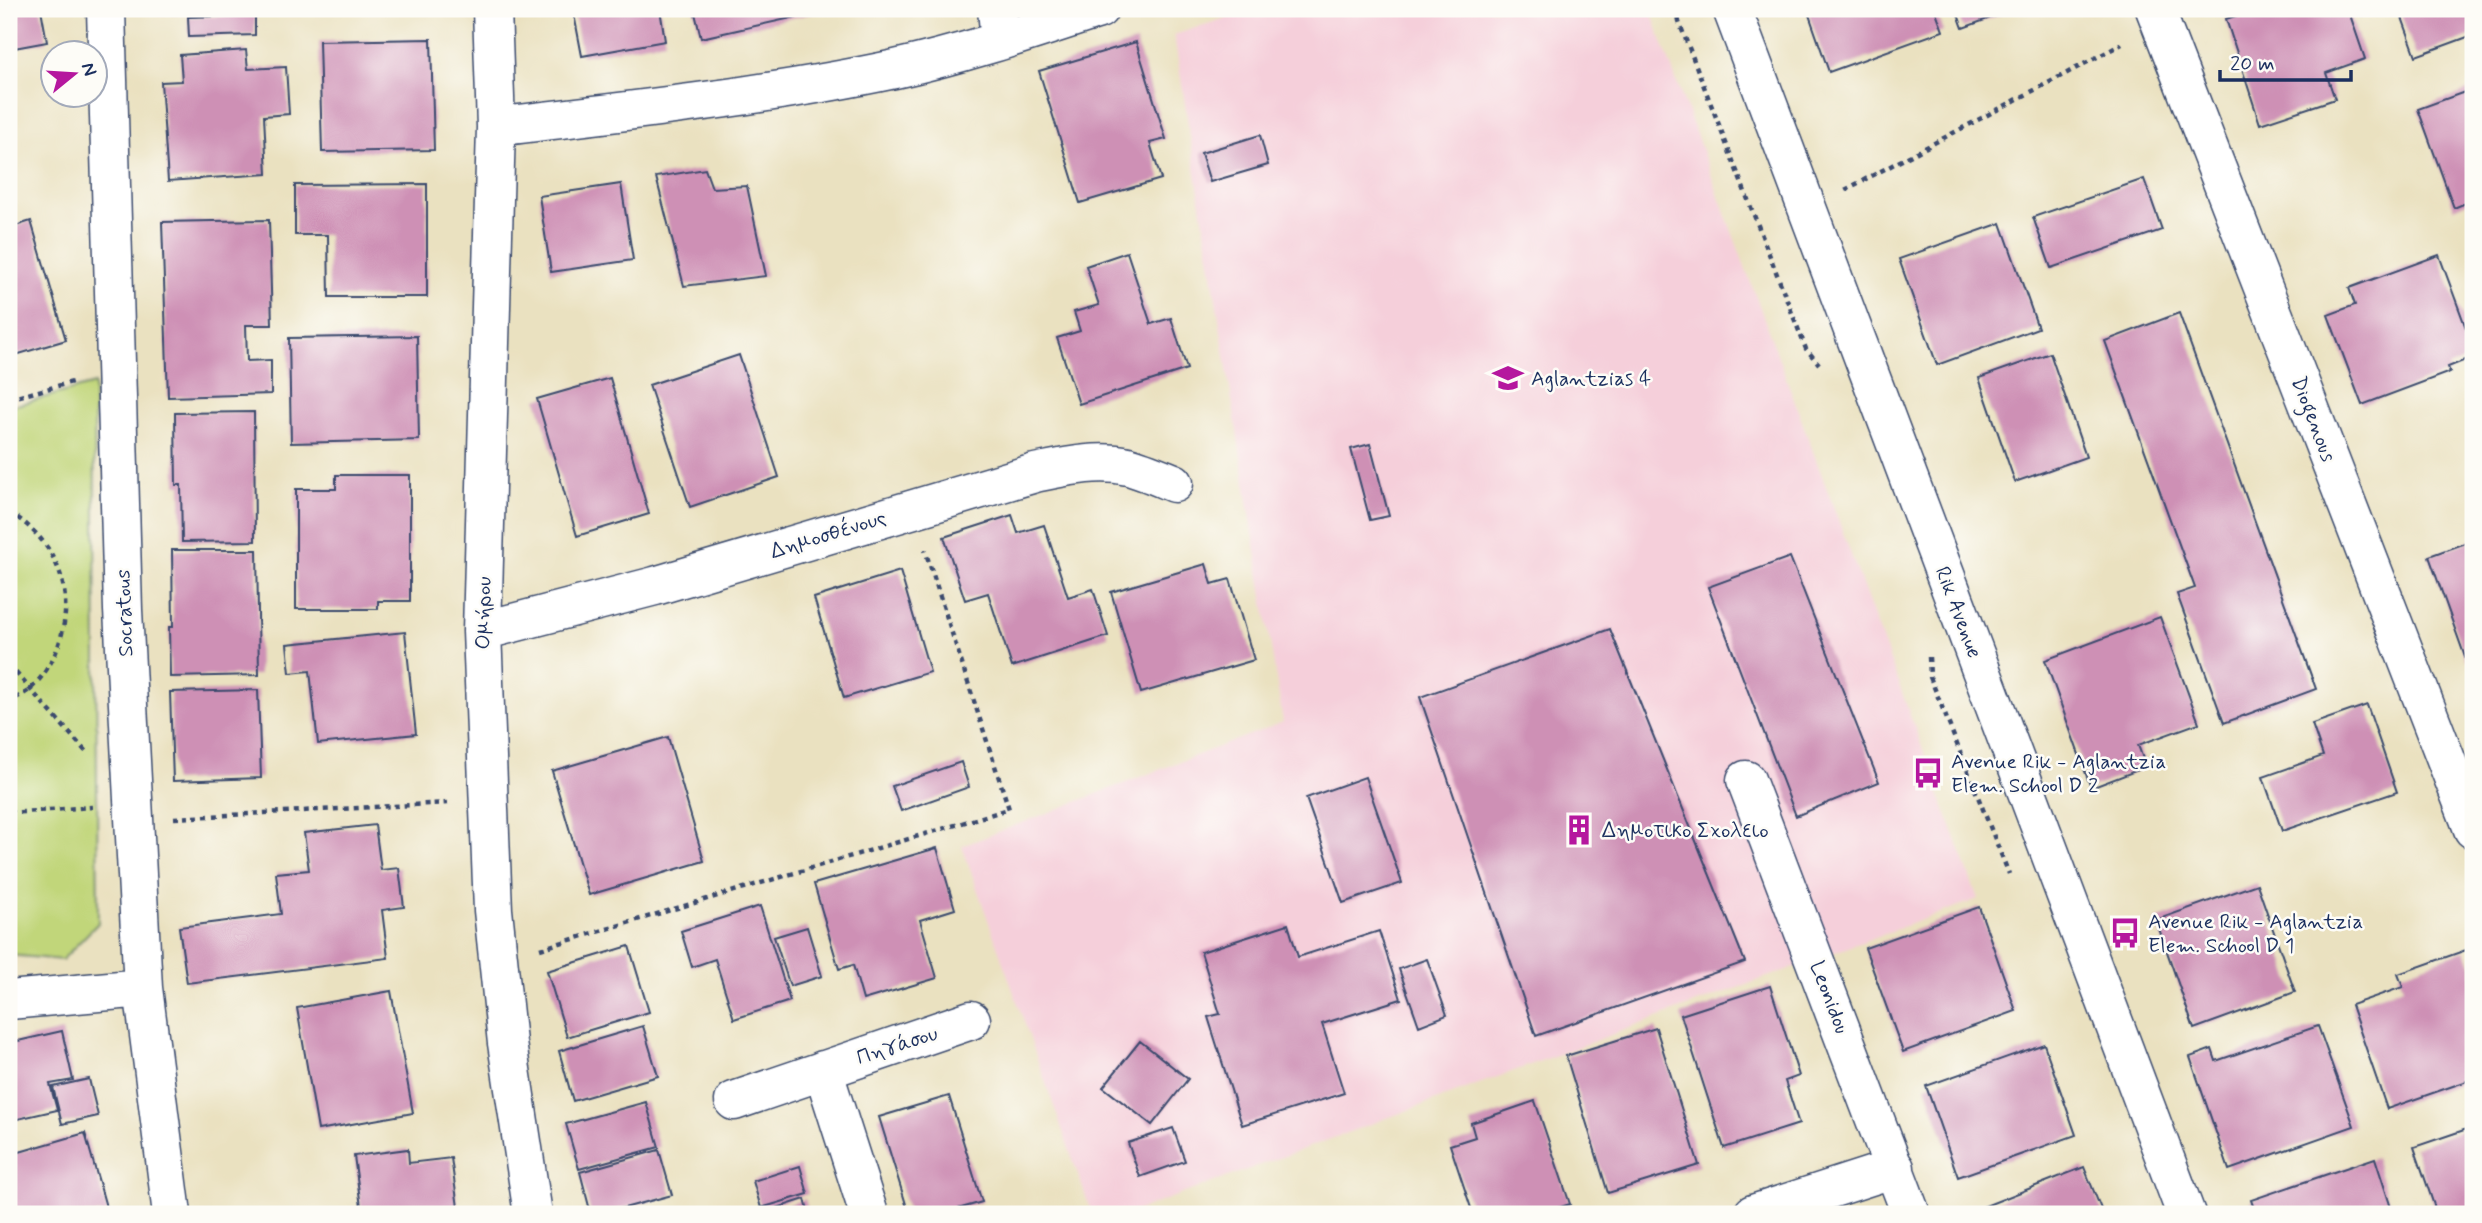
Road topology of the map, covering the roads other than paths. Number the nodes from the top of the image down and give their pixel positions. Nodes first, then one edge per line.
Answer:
1 (106, 9) edge
2 (492, 9) edge
3 (1099, 9) edge
4 (1732, 9) edge
5 (2157, 16) edge
6 (999, 25) edge
7 (496, 127) junction
8 (1174, 483) dead end
9 (482, 631) junction
10 (1746, 780) dead end
11 (2473, 829) edge
12 (143, 988) junction
13 (9, 1000) edge
14 (971, 1020) dead end
15 (823, 1070) junction
16 (734, 1101) dead end
17 (1895, 1168) junction
18 (172, 1214) edge
19 (533, 1214) edge
20 (869, 1214) edge
21 (1753, 1214) edge
22 (1911, 1214) edge
23 (2186, 1214) edge

1 - 12 street, Socratous
2 - 7 street, Ομήρου
3 - 6 street
4 - 23 street, Rik Avenue
5 - 11 street, Diogenous
6 - 7 street
7 - 9 street, Ομήρου
8 - 9 street, Δημοσθένους
9 - 19 street, Ομήρου
10 - 17 street, Leonidou
12 - 13 street
12 - 18 street, Socratous
14 - 15 street, Πηγάσου
15 - 16 street, Πηγάσου
15 - 20 street
17 - 21 street
17 - 22 street, Leonidou

